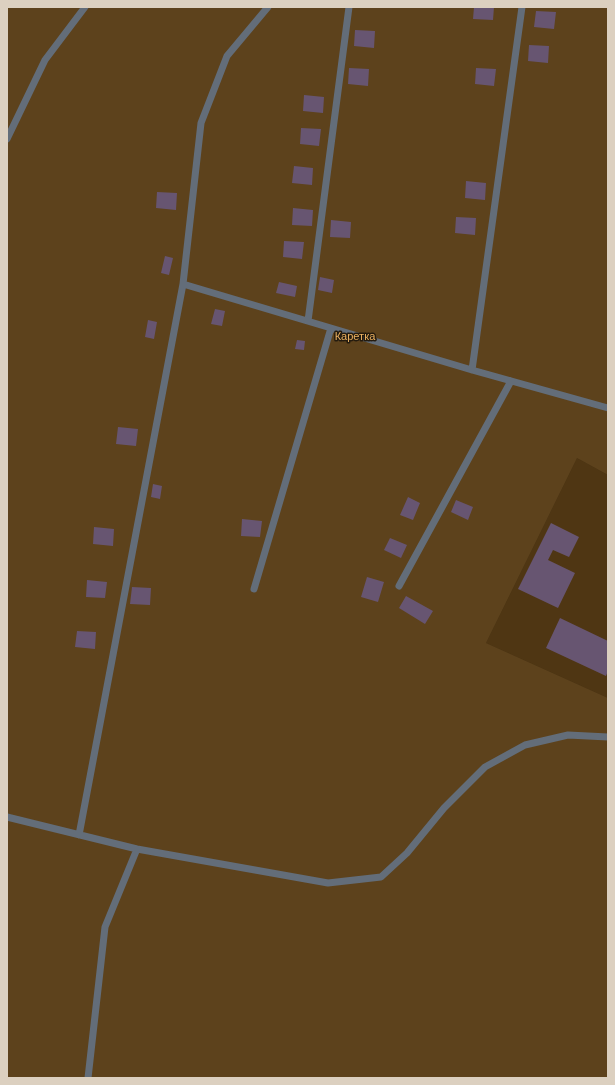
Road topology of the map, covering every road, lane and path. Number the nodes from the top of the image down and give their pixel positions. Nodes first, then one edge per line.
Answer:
1 (85, 7) edge
2 (268, 7) edge
3 (349, 7) edge
4 (522, 7) edge
5 (7, 139) edge
6 (182, 284) junction
7 (308, 321) junction
8 (331, 328) junction
9 (472, 370) junction
10 (511, 381) junction
11 (608, 408) edge
12 (399, 586) dead end
13 (254, 589) dead end
14 (608, 737) edge
15 (7, 817) edge
16 (79, 835) junction
17 (137, 848) junction
18 (88, 1078) edge

1 - 5 lane
2 - 6 lane
3 - 7 lane
4 - 9 lane
6 - 7 lane
6 - 16 lane
7 - 8 lane
8 - 9 lane
8 - 13 lane
9 - 10 lane
10 - 11 lane
10 - 12 lane
14 - 17 lane
15 - 16 lane
16 - 17 lane
17 - 18 lane

